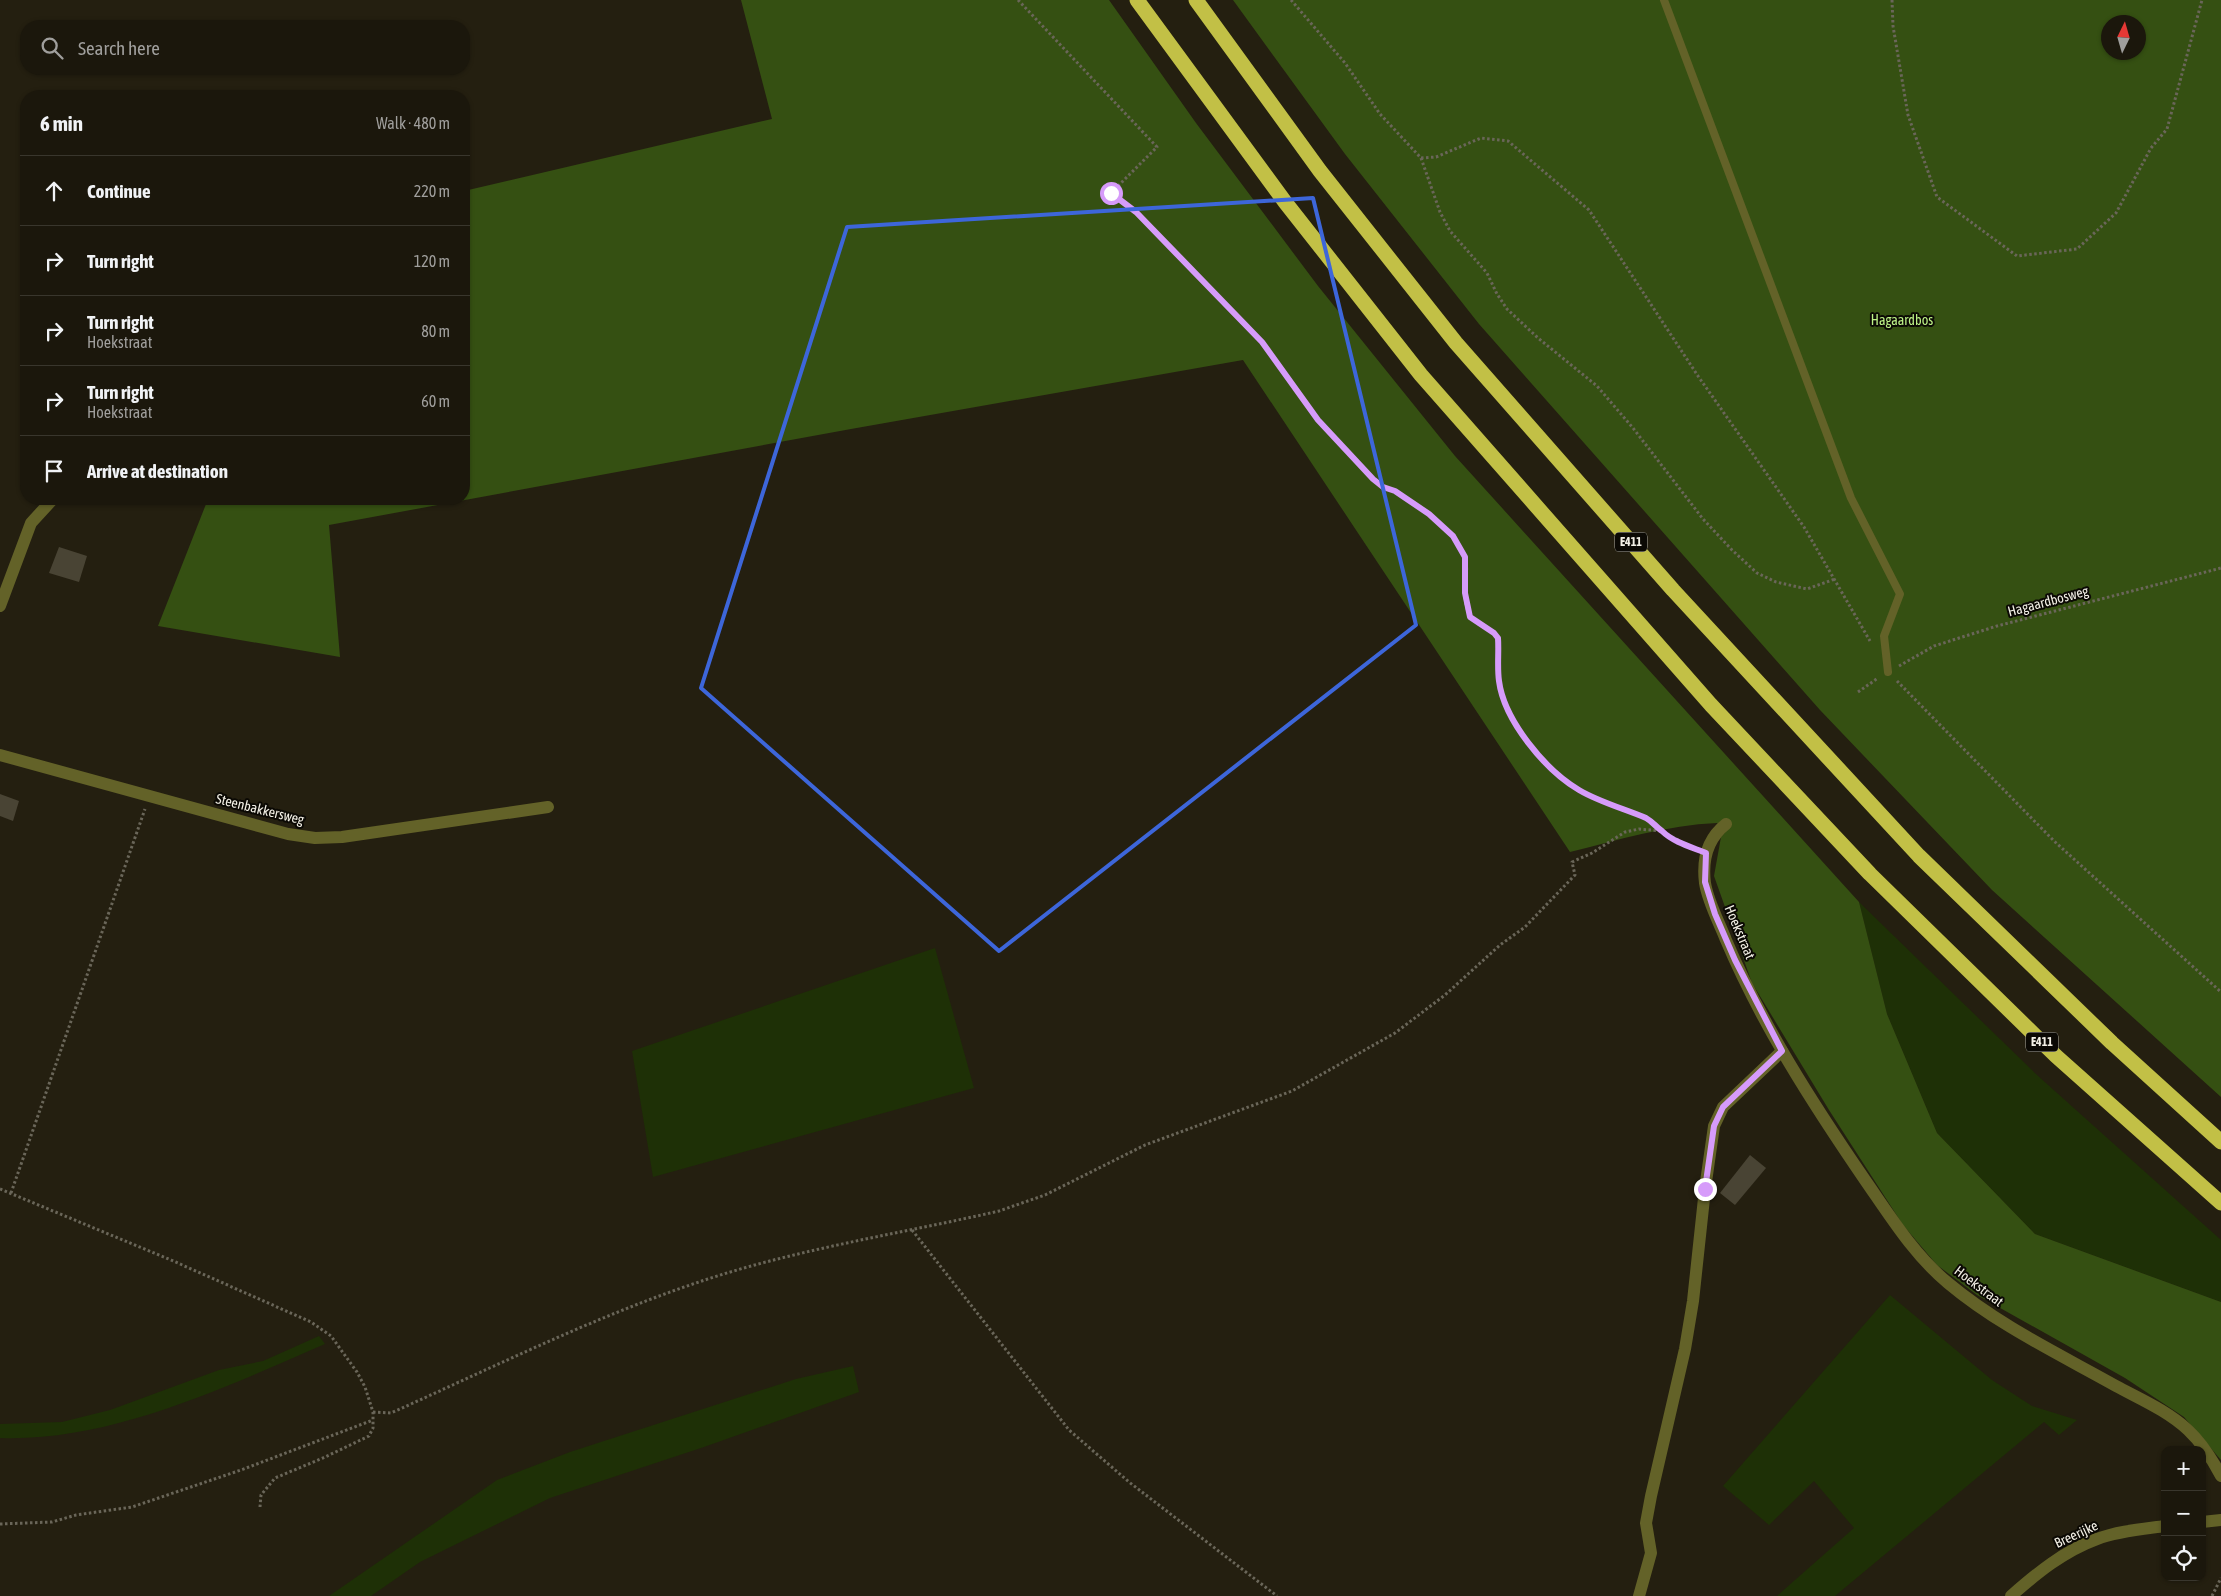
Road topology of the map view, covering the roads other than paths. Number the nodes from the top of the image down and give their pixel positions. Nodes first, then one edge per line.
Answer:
1 (1137, 0) edge
2 (1196, 0) edge
3 (1664, 0) edge
4 (48, 505) edge
5 (0, 606) edge
6 (1888, 672) road end
7 (0, 755) edge
8 (548, 807) dead end
9 (1726, 824) dead end
10 (1782, 1051) junction
11 (2221, 1142) edge
12 (2221, 1203) edge
13 (2221, 1476) edge
14 (2221, 1520) edge
15 (2206, 1522) edge
16 (2161, 1527) edge
17 (1639, 1596) edge
18 (2011, 1596) edge

1 - 12 highway, E411
2 - 11 highway, E411
3 - 6 lane
4 - 5 street
7 - 8 street, Steenbakkersweg
9 - 10 street, Hoekstraat
10 - 13 street, Hoekstraat
10 - 17 street
14 - 15 street
16 - 18 street, Breerijke

